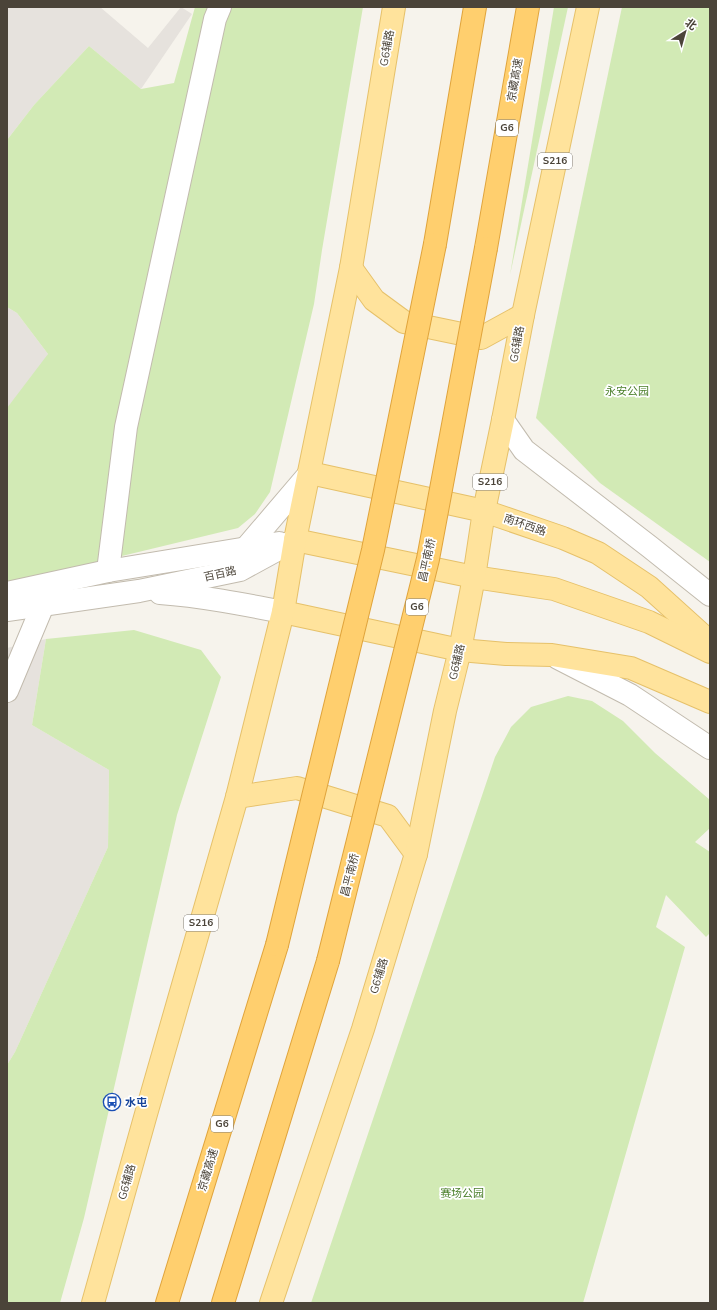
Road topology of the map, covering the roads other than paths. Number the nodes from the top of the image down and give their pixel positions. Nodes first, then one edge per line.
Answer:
1 (220, 7) edge
2 (394, 7) edge
3 (475, 7) edge
4 (528, 7) edge
5 (588, 7) edge
6 (486, 248) joint
7 (351, 268) junction
8 (522, 315) junction
9 (503, 420) junction
10 (310, 473) junction
11 (484, 511) junction
12 (295, 540) junction
13 (246, 548) junction
14 (108, 571) junction
15 (474, 577) junction
16 (139, 591) junction
17 (7, 593) edge
18 (710, 595) edge
19 (43, 605) junction
20 (7, 610) edge
21 (282, 612) junction
22 (710, 642) edge
23 (460, 650) junction
24 (710, 652) edge
25 (552, 654) junction
26 (7, 691) edge
27 (710, 702) edge
28 (710, 748) edge
29 (237, 798) junction
30 (416, 854) junction
31 (93, 1303) edge
32 (167, 1303) edge
33 (223, 1303) edge
34 (270, 1303) edge

1 - 14 street
2 - 7 main road, G6辅路 / S216
3 - 32 highway, 京藏高速 / G6, bridge
4 - 6 highway, 京藏高速 / G6
5 - 8 main road, G6辅路 / S216
6 - 33 highway, 昌平南桥 / G6, bridge
7 - 8 main road
7 - 10 main road, G6辅路 / S216
8 - 9 main road, G6辅路 / S216
9 - 11 main road, G6辅路 / S216
9 - 18 street
10 - 11 main road, 南环西路
10 - 12 main road, G6辅路 / S216
10 - 13 street
11 - 15 main road, G6辅路 / S216
11 - 22 main road, 南环西路
12 - 13 street
12 - 15 main road
12 - 16 street, 百百路
12 - 21 main road, G6辅路 / S216
13 - 14 street
14 - 17 street
15 - 23 main road, G6辅路 / S216
15 - 24 main road
16 - 19 street, 百百路
16 - 21 street, 百百路
19 - 20 street, 百百路
19 - 26 street
21 - 23 main road
21 - 29 main road, G6辅路 / S216
23 - 25 main road
23 - 30 main road, G6辅路 / S216
25 - 27 main road
25 - 28 street
29 - 30 main road
29 - 31 main road, G6辅路 / S216
30 - 34 main road, G6辅路 / S216

